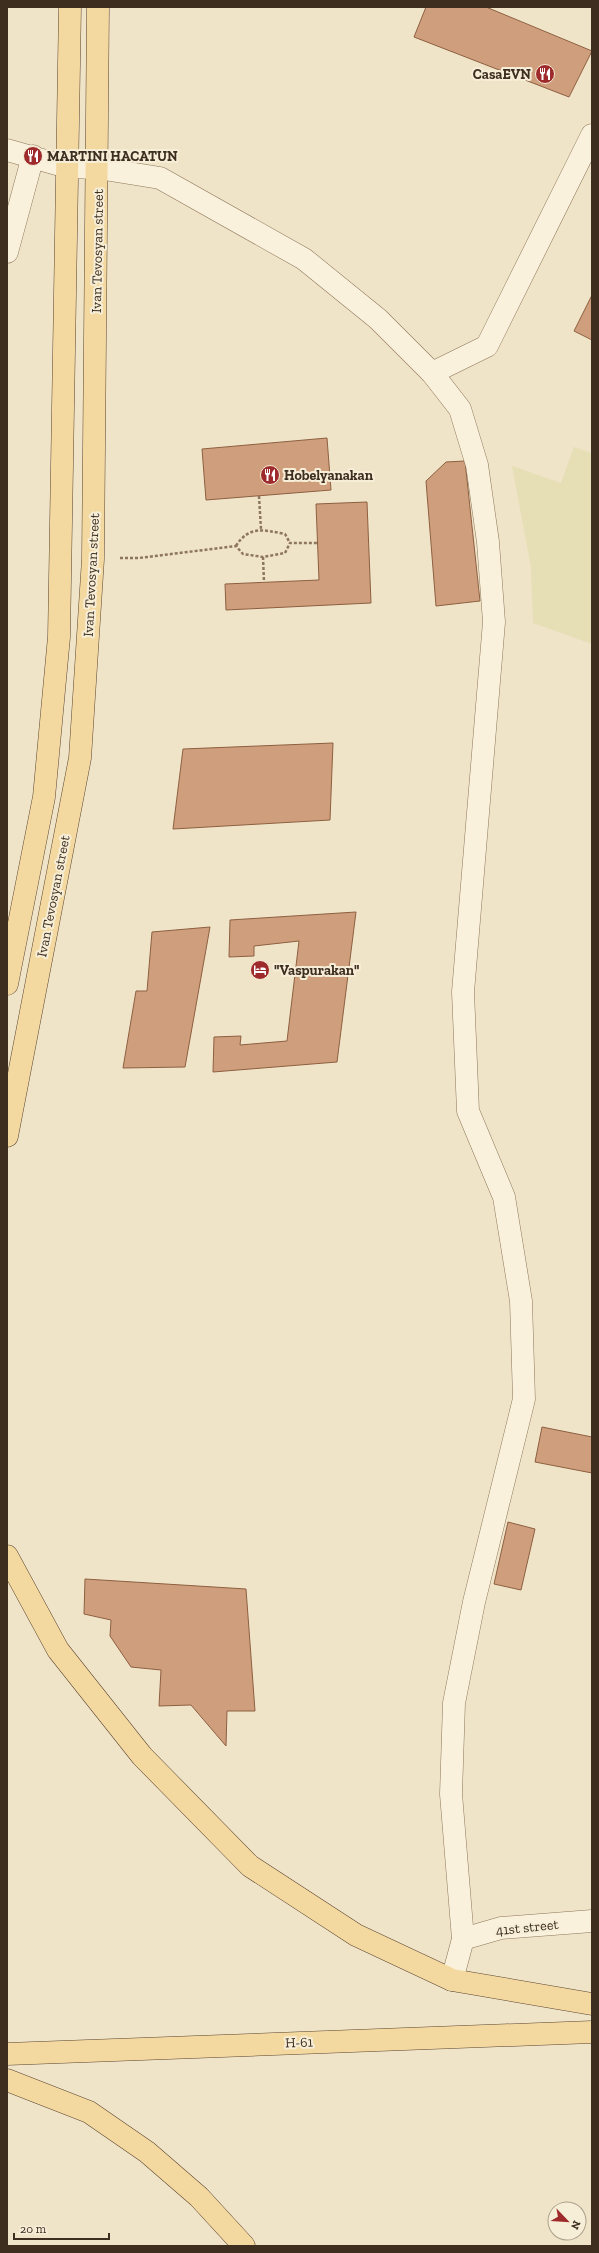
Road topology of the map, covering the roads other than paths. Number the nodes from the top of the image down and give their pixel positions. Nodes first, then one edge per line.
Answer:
1 (70, 7) edge
2 (98, 7) edge
3 (592, 135) edge
4 (7, 150) edge
5 (33, 156) junction
6 (67, 167) junction
7 (98, 168) junction
8 (7, 252) edge
9 (432, 373) junction
10 (7, 984) edge
11 (14, 1071) edge
12 (7, 1136) edge
13 (7, 1556) edge
14 (592, 1921) edge
15 (463, 1939) junction
16 (452, 1980) junction
17 (592, 2004) edge
18 (592, 2032) edge
19 (7, 2054) edge
20 (7, 2080) edge
21 (244, 2246) edge

1 - 6 main road, Ivan Tevosyan street
2 - 7 main road, Ivan Tevosyan street
3 - 9 street
4 - 5 street
5 - 6 street
5 - 8 street
6 - 7 street
6 - 10 main road, Ivan Tevosyan street
7 - 9 street
7 - 11 main road, Ivan Tevosyan street
9 - 15 street
11 - 12 main road, Ivan Tevosyan street
13 - 16 main road
14 - 15 street, 41st street
15 - 16 street
16 - 17 main road
18 - 19 main road, H-61
20 - 21 main road

